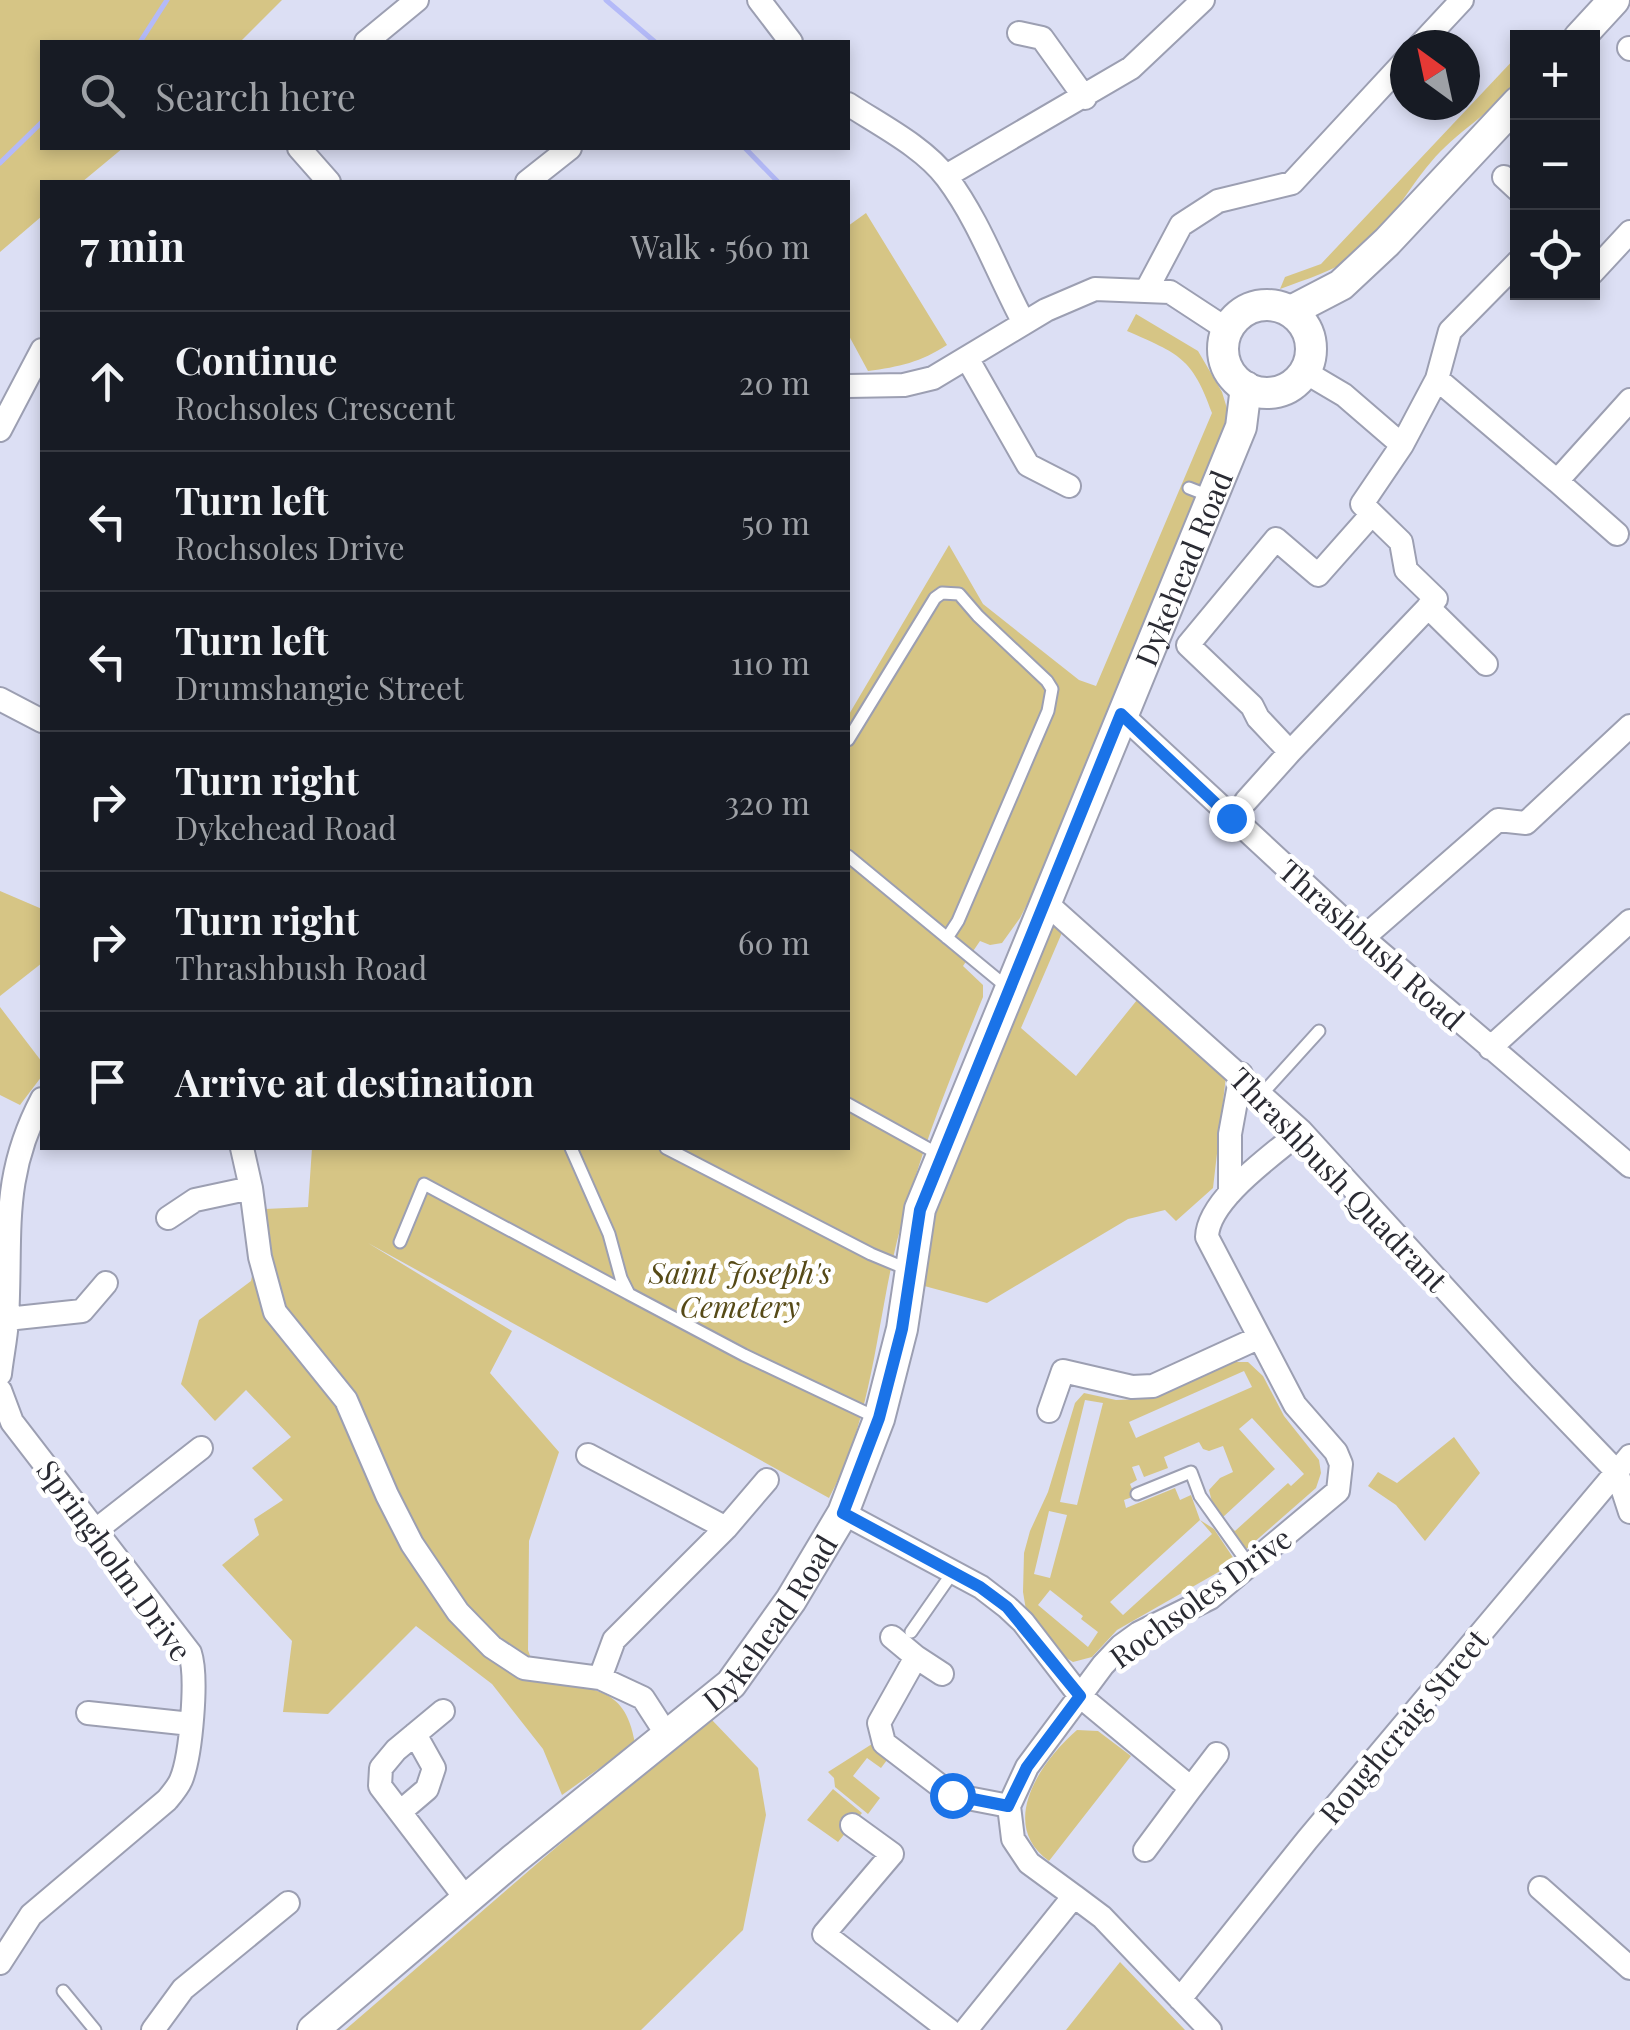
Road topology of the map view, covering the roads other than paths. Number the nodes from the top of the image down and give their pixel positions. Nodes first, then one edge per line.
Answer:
1 (417, 0) edge
2 (759, 0) edge
3 (1203, 0) edge
4 (1462, 0) edge
5 (1614, 0) edge
6 (1434, 30) edge
7 (1586, 30) edge
8 (1018, 34) dead end
9 (368, 40) edge
10 (789, 40) edge
11 (1390, 78) edge
12 (1085, 98) junction
13 (850, 105) edge
14 (1510, 111) edge
15 (302, 150) edge
16 (567, 150) edge
17 (946, 176) junction
18 (327, 180) edge
19 (530, 180) edge
20 (1630, 232) edge
21 (1600, 261) edge
22 (1510, 270) edge
23 (1146, 292) junction
24 (1291, 311) junction
25 (1024, 323) junction
26 (1228, 330) junction
27 (40, 354) edge
28 (966, 358) junction
29 (1305, 372) junction
30 (1437, 379) junction
31 (850, 386) edge
32 (1246, 387) junction
33 (1630, 400) edge
34 (0, 430) edge
35 (1402, 444) junction
36 (1557, 481) junction
37 (1069, 486) dead end
38 (1372, 514) junction
39 (1617, 534) dead end
40 (1428, 607) junction
41 (1486, 664) dead end
42 (0, 699) edge
43 (1121, 714) junction
44 (40, 719) edge
45 (1630, 726) edge
46 (850, 737) edge
47 (1290, 752) junction
48 (1246, 800) dead end
49 (850, 858) edge
50 (1045, 902) junction
51 (1630, 921) edge
52 (947, 938) junction
53 (1363, 938) junction
54 (1008, 988) junction
55 (1319, 1031) dead end
56 (1490, 1048) junction
57 (1241, 1074) junction
58 (1262, 1094) junction
59 (40, 1102) edge
60 (850, 1105) edge
61 (1301, 1131) junction
62 (242, 1150) edge
63 (572, 1150) edge
64 (670, 1150) edge
65 (940, 1154) junction
66 (1630, 1166) edge
67 (252, 1188) junction
68 (1230, 1193) junction
69 (168, 1218) dead end
70 (400, 1242) dead end
71 (911, 1270) junction
72 (106, 1283) dead end
73 (629, 1294) junction
74 (8, 1319) junction
75 (1258, 1338) junction
76 (0, 1374) edge
77 (0, 1390) edge
78 (1049, 1411) dead end
79 (879, 1418) junction
80 (201, 1448) dead end
81 (588, 1455) dead end
82 (1626, 1467) edge
83 (767, 1480) dead end
84 (1137, 1494) dead end
85 (1630, 1512) edge
86 (843, 1513) junction
87 (726, 1528) junction
88 (96, 1530) junction
89 (1250, 1566) junction
90 (953, 1572) junction
91 (901, 1635) joint
92 (916, 1657) junction
93 (942, 1674) dead end
94 (600, 1678) junction
95 (1080, 1696) junction
96 (443, 1711) dead end
97 (88, 1713) dead end
98 (191, 1724) junction
99 (415, 1734) junction
100 (667, 1735) junction
101 (1217, 1754) dead end
102 (1191, 1788) junction
103 (1008, 1806) junction
104 (398, 1808) junction
105 (852, 1825) dead end
106 (1146, 1850) dead end
107 (1540, 1888) dead end
108 (1074, 1896) junction
109 (466, 1900) junction
110 (288, 1902) dead end
111 (0, 1963) edge
112 (1630, 1968) edge
113 (63, 1991) dead end
114 (1180, 1999) junction
115 (95, 2030) edge
116 (153, 2030) edge
117 (313, 2030) edge
118 (950, 2030) edge
119 (966, 2030) edge
120 (1210, 2030) edge

1 - 9 street
2 - 10 street
3 - 12 street
4 - 6 street
5 - 7 street
8 - 12 street
11 - 23 street
12 - 17 street
13 - 17 street
14 - 24 street
15 - 18 street
16 - 19 street
17 - 25 street
20 - 21 street
22 - 30 street
23 - 25 street
23 - 26 street
24 - 26 street
24 - 29 street
25 - 28 street
26 - 32 street
27 - 34 street
28 - 31 street
28 - 37 street
29 - 32 street
29 - 35 street
30 - 35 street
30 - 36 street
32 - 43 street, Dykehead Road
33 - 36 street
35 - 38 street
36 - 39 street
38 - 40 street
38 - 47 street
40 - 41 street
40 - 47 street
42 - 44 street
43 - 50 street, Dykehead Road
43 - 53 street, Thrashbush Road
45 - 53 street
46 - 52 lane
47 - 48 street
49 - 52 lane
50 - 54 street, Dykehead Road
50 - 57 street, Thrashbush Quadrant
51 - 56 street
52 - 54 lane
53 - 56 street, Thrashbush Road
54 - 65 street, Dykehead Road
55 - 58 lane
56 - 66 street, Thrashbush Road
57 - 58 street, Thrashbush Quadrant
57 - 68 street, Rochsoles Drive
58 - 61 street, Thrashbush Quadrant
59 - 74 street
60 - 65 lane
61 - 68 street, Rochsoles Drive
61 - 82 street, Thrashbush Quadrant
62 - 67 street
63 - 73 lane
64 - 71 lane
65 - 71 street, Dykehead Road
67 - 69 street
67 - 94 street
68 - 75 street, Rochsoles Drive
70 - 73 lane
71 - 79 street, Dykehead Road
72 - 74 street
73 - 79 lane
74 - 76 street
75 - 78 street
75 - 89 street, Rochsoles Drive
77 - 88 street, Springholm Drive
79 - 86 street, Dykehead Road
80 - 88 street
81 - 87 street
82 - 85 street
82 - 114 street, Roughcraig Street
83 - 87 street
84 - 89 lane
86 - 90 street
86 - 100 street, Dykehead Road
87 - 94 street
88 - 98 street, Springholm Drive
89 - 95 street, Rochsoles Drive
90 - 91 lane
90 - 95 street
91 - 92 street
92 - 93 street
92 - 103 street
94 - 100 street
95 - 102 street
95 - 103 street, Rochsoles Drive
96 - 99 street
97 - 98 street
98 - 111 street, Springholm Drive
99 - 104 street
99 - 104 street
100 - 109 street, Dykehead Road
101 - 102 street
102 - 106 street
103 - 108 street
104 - 109 street
105 - 118 street
107 - 112 street
108 - 114 street
108 - 119 street
109 - 117 street, Dykehead Road
110 - 116 street
113 - 115 lane
114 - 120 street

